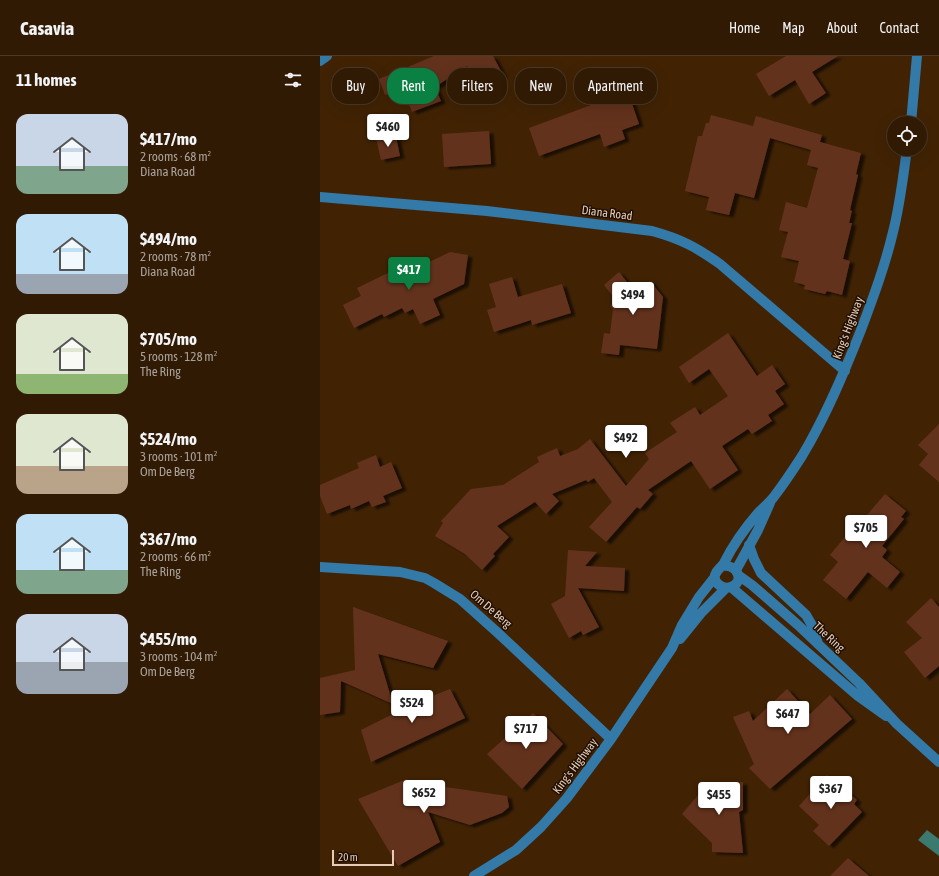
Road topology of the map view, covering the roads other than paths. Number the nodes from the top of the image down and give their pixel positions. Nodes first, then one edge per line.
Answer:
1 (327, 56) edge
2 (917, 56) edge
3 (320, 61) edge
4 (912, 116) edge
5 (906, 156) edge
6 (320, 198) edge
7 (845, 370) junction
8 (772, 500) junction
9 (749, 545) junction
10 (722, 566) junction
11 (320, 567) edge
12 (737, 572) junction
13 (714, 578) junction
14 (728, 588) junction
15 (818, 645) junction
16 (672, 648) junction
17 (810, 655) junction
18 (897, 724) junction
19 (611, 739) junction
20 (939, 762) edge
21 (474, 876) edge

1 - 3 street
2 - 4 street
5 - 7 street, King's Highway
6 - 7 street, Diana Road
7 - 8 street, King's Highway
8 - 9 street, King's Highway
8 - 10 street, King's Highway
9 - 12 street, King's Highway
9 - 15 street
10 - 12 street
10 - 13 street
11 - 19 street, Om De Berg
12 - 14 street
12 - 15 street, The Ring
13 - 14 street
13 - 16 street, King's Highway
14 - 16 street, King's Highway
14 - 17 street, The Ring
15 - 17 street
15 - 18 street, The Ring
16 - 19 street, King's Highway
17 - 18 street, The Ring
18 - 20 street, The Ring
19 - 21 street, King's Highway

